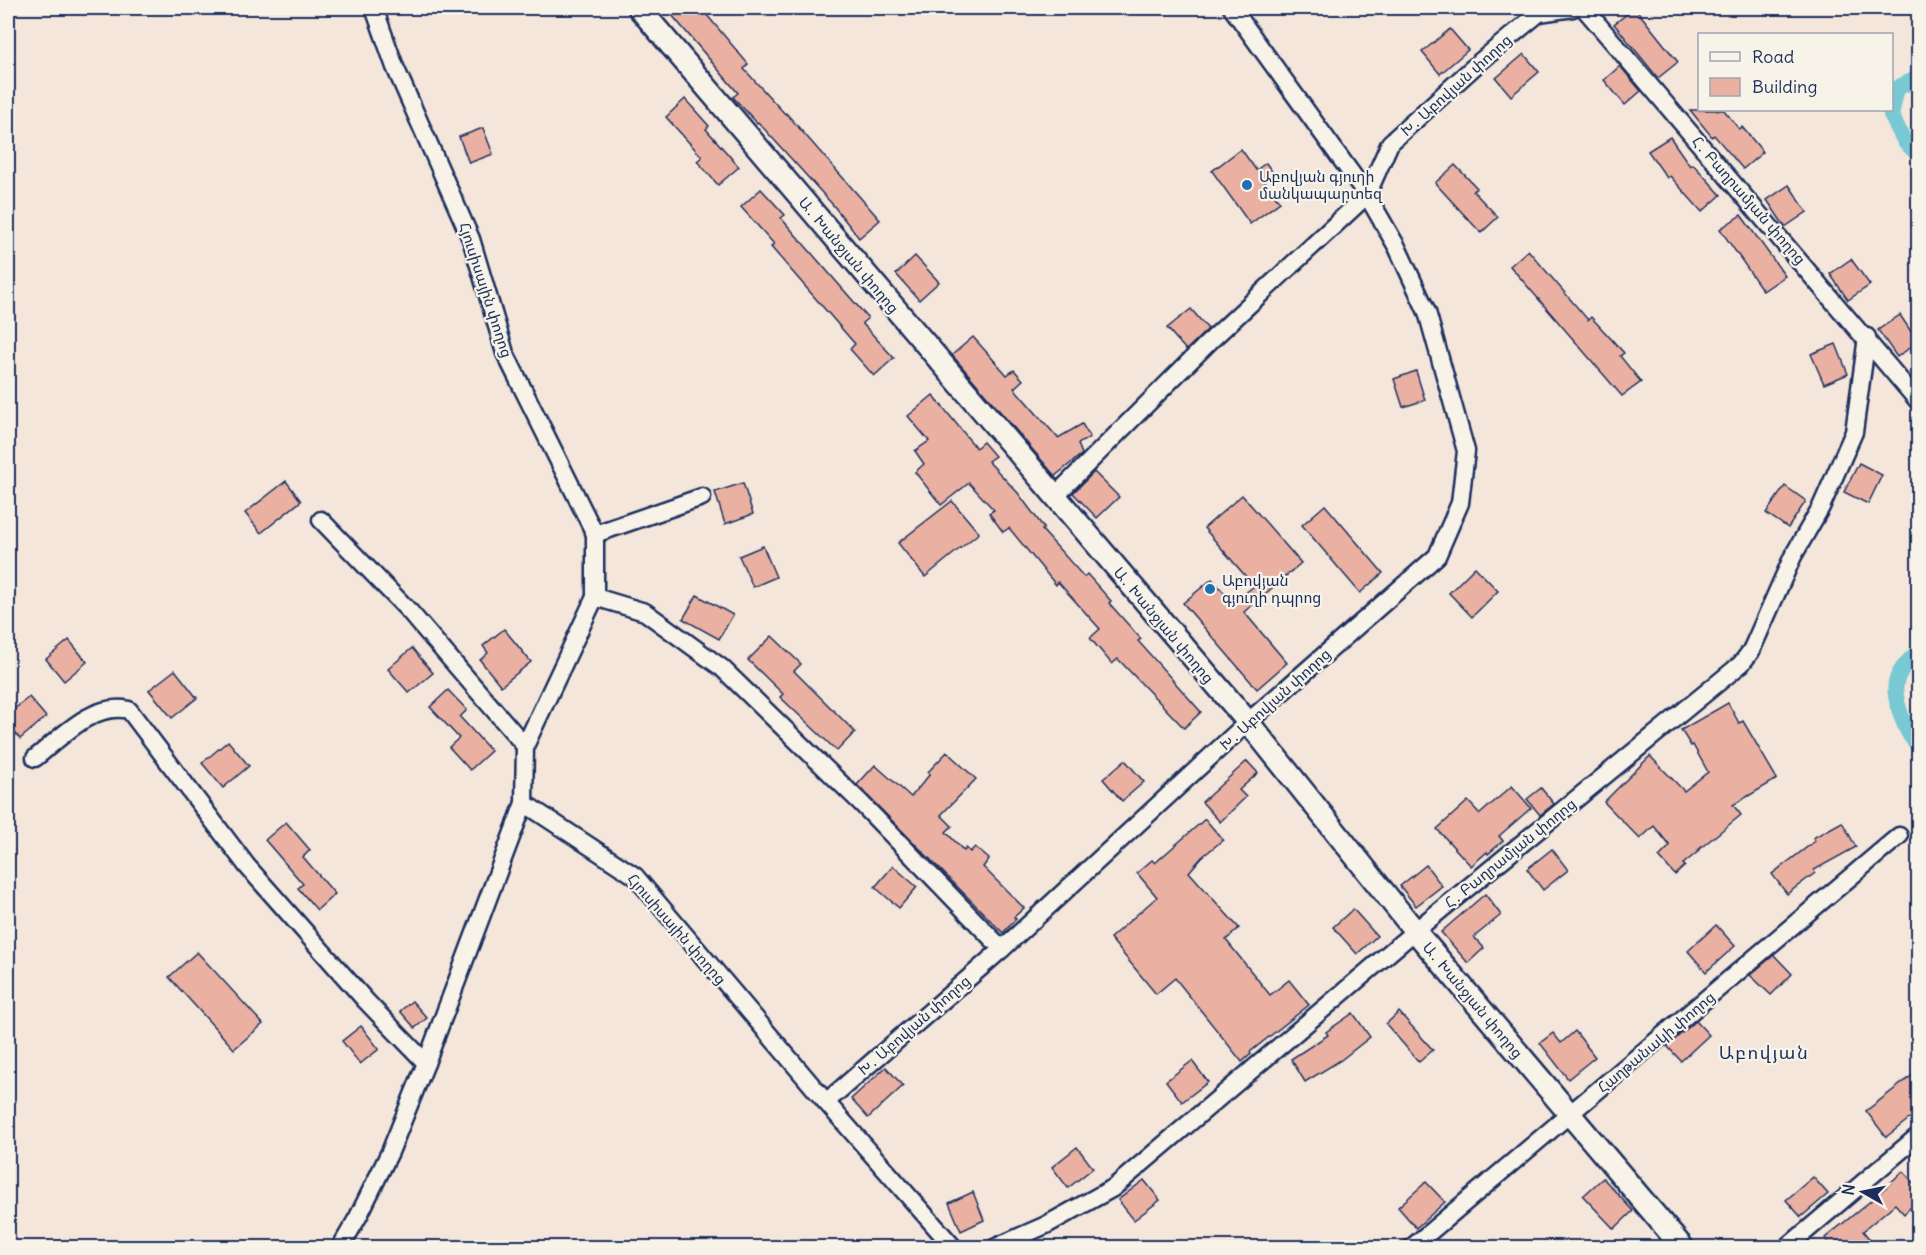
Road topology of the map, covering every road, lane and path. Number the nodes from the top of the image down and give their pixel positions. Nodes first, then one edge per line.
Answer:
1 (374, 8) edge
2 (639, 8) edge
3 (1232, 8) edge
4 (1573, 8) edge
5 (1584, 8) edge
6 (1367, 195) junction
7 (1867, 338) junction
8 (1918, 400) edge
9 (702, 496) dead end
10 (1055, 496) junction
11 (321, 520) dead end
12 (595, 534) junction
13 (595, 597) junction
14 (1248, 722) junction
15 (525, 746) junction
16 (35, 758) dead end
17 (524, 803) junction
18 (1899, 836) dead end
19 (1415, 931) junction
20 (1002, 949) junction
21 (426, 1063) junction
22 (826, 1102) junction
23 (1570, 1115) junction
24 (1918, 1136) edge
25 (340, 1248) edge
26 (954, 1248) edge
27 (994, 1248) edge
28 (1411, 1248) edge
29 (1683, 1248) edge
30 (1786, 1248) edge

1 - 12 street, Հյուսիսային փողոց
2 - 10 street, Ա․ Խանջյան փողոց
3 - 6 street, Խ․ Աբովյան փողոց
4 - 6 street, Խ․ Աբովյան փողոց
5 - 7 street, Հ․ Բաղրամյան փողոց
6 - 10 street, Խ․ Աբովյան փողոց
6 - 14 street, Խ․ Աբովյան փողոց
7 - 8 street, Հ․ Բաղրամյան փողոց
7 - 19 street, Հ․ Բաղրամյան փողոց
9 - 12 street
10 - 14 street, Ա․ Խանջյան փողոց
11 - 15 street
12 - 13 street, Հյուսիսային փողոց
13 - 15 street, Հյուսիսային փողոց
13 - 20 street
14 - 19 street, Ա․ Խանջյան փողոց
14 - 20 street, Խ․ Աբովյան փողոց
15 - 17 street, Հյուսիսային փողոց
16 - 21 street
17 - 21 street
17 - 22 street, Հյուսիսային փողոց
18 - 23 street, Հաղթանակի փողոց
19 - 23 street, Ա․ Խանջյան փողոց
19 - 27 street, Հ․ Բաղրամյան փողոց
20 - 22 street, Խ․ Աբովյան փողոց
21 - 25 street
22 - 26 street, Հյուսիսային փողոց
23 - 28 street, Հաղթանակի փողոց
23 - 29 street, Ա․ Խանջյան փողոց
24 - 30 street

